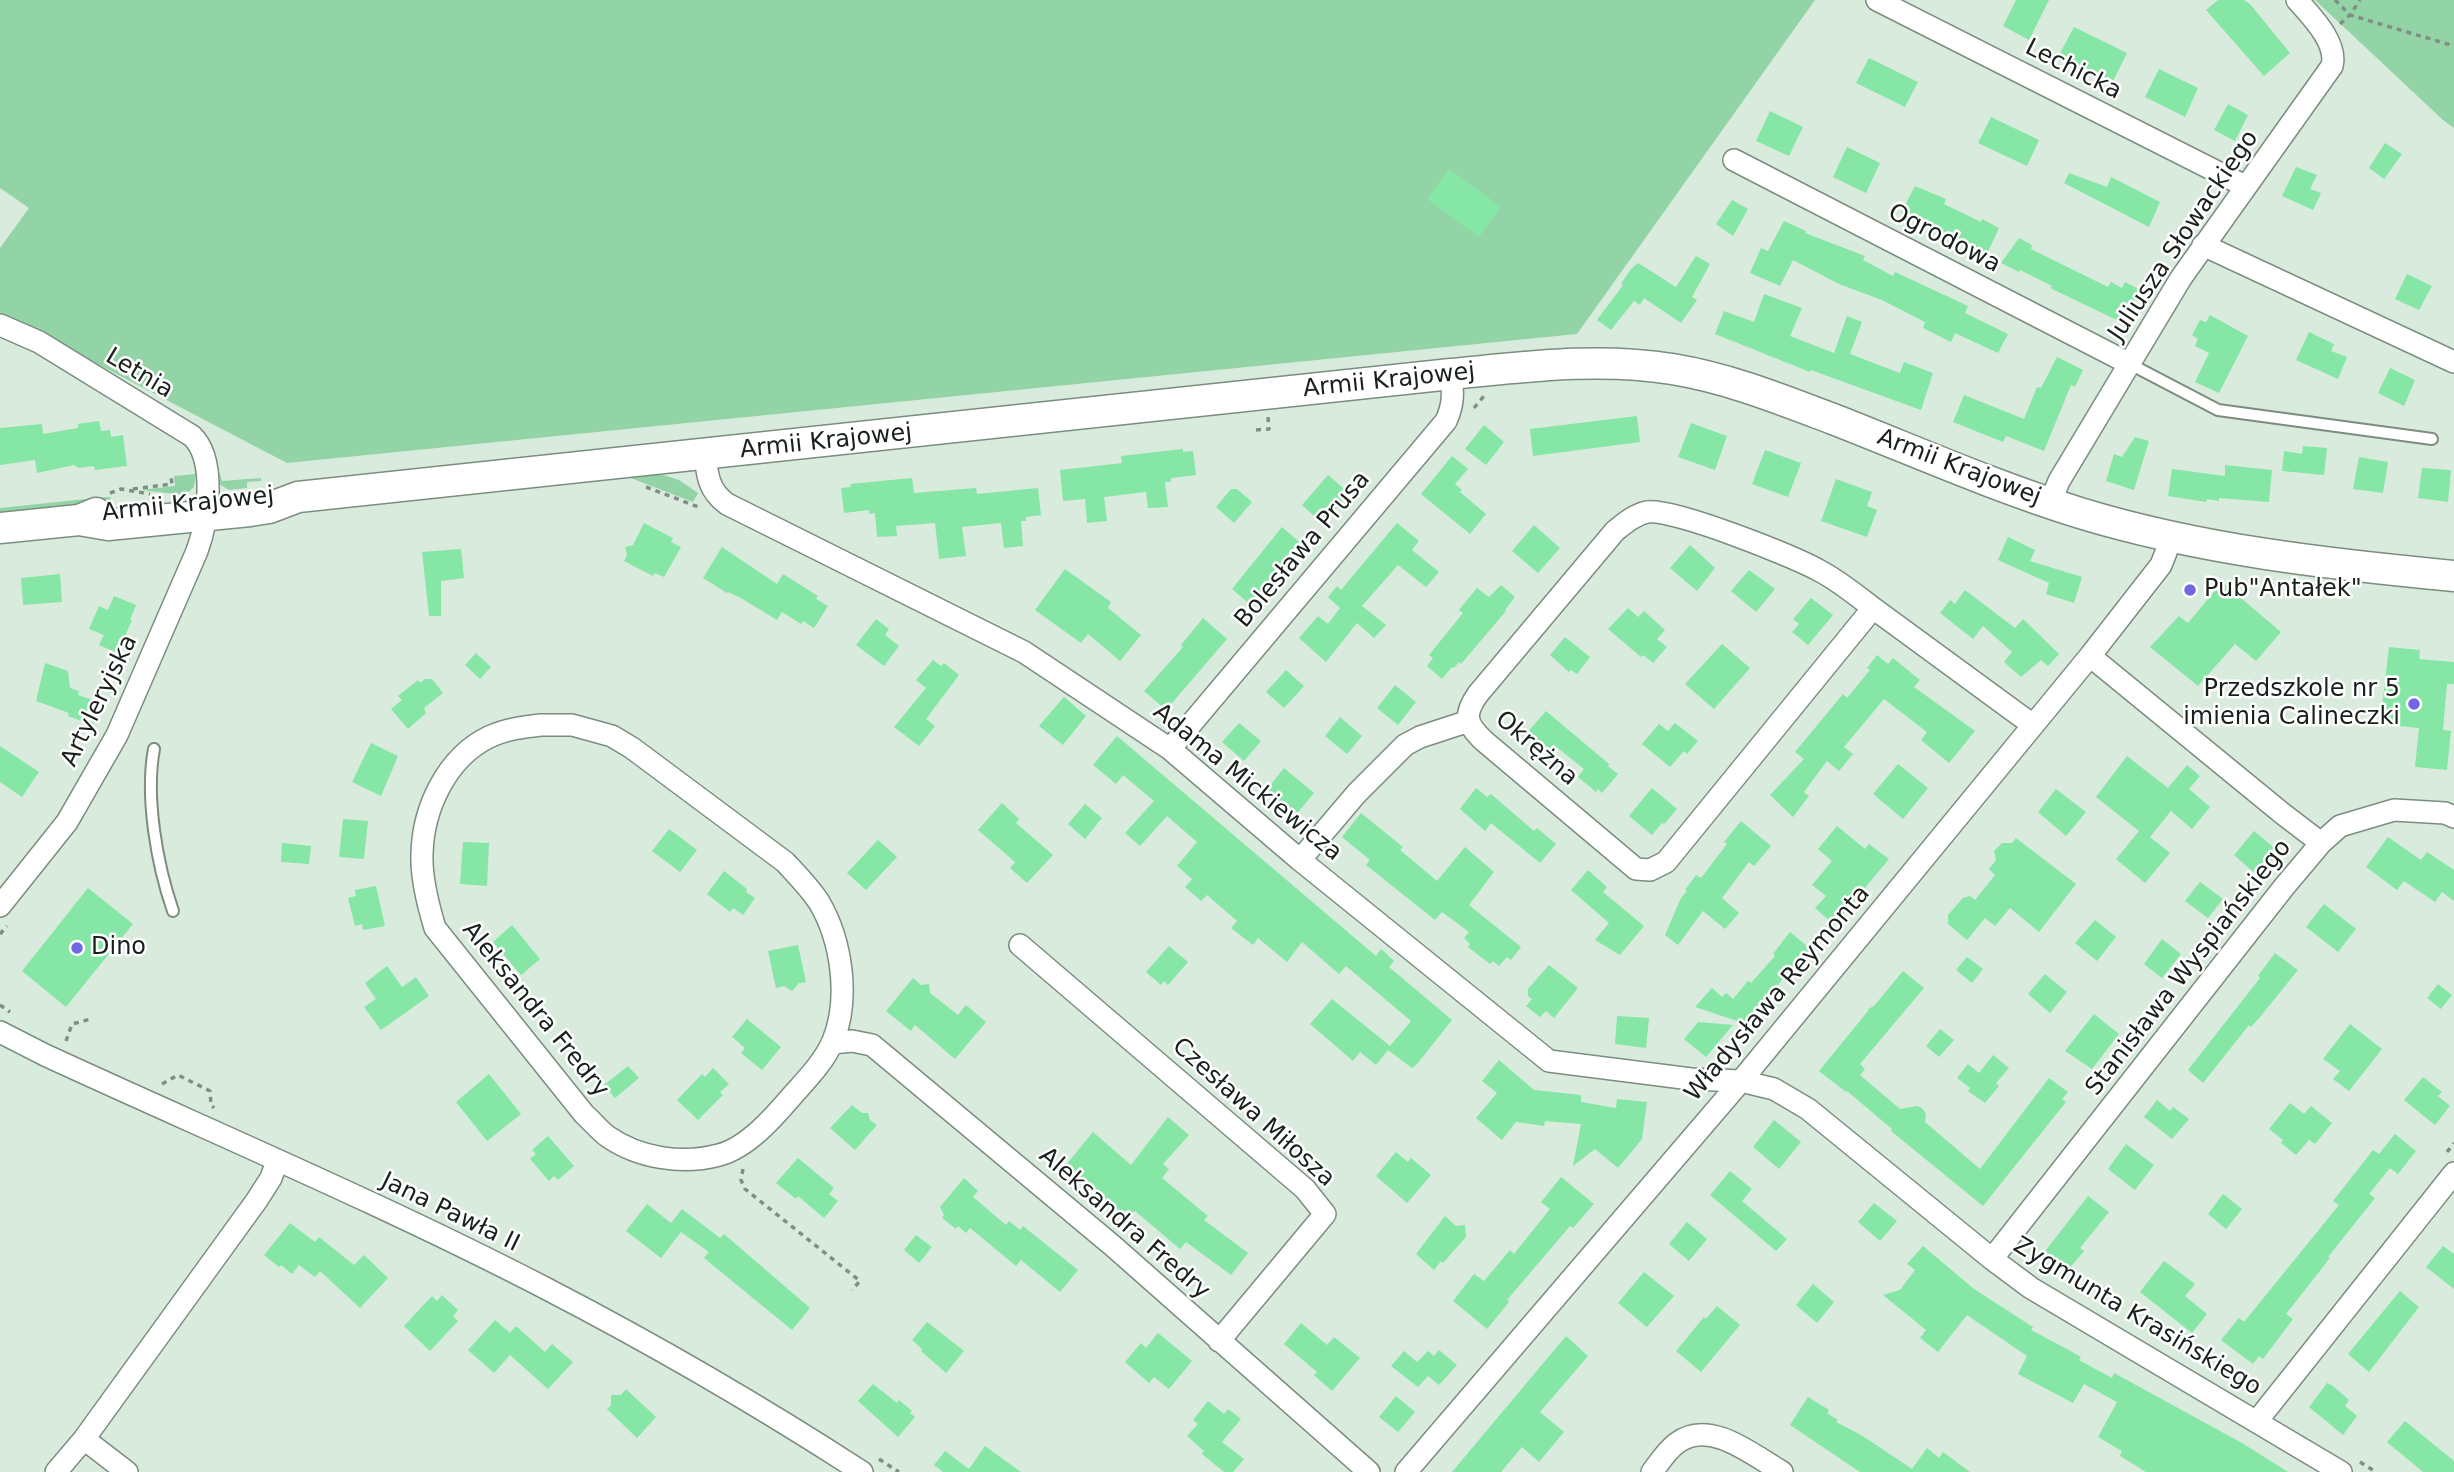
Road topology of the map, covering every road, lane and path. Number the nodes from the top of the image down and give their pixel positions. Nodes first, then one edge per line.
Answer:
1 (1877, 0) edge
2 (2297, 0) edge
3 (2335, 0) edge
4 (2360, 0) edge
5 (2350, 15) junction
6 (2345, 20) dead end
7 (2454, 46) edge
8 (1734, 160) dead end
9 (2245, 186) junction
10 (2203, 245) junction
11 (0, 325) edge
12 (2454, 362) edge
13 (2130, 364) junction
14 (1451, 374) junction
15 (2432, 439) dead end
16 (705, 454) junction
17 (171, 477) dead end
18 (133, 489) dead end
19 (2050, 503) junction
20 (206, 507) junction
21 (0, 528) edge
22 (2172, 537) junction
23 (2454, 576) edge
24 (1873, 608) junction
25 (2090, 656) junction
26 (1469, 721) junction
27 (2033, 725) junction
28 (154, 749) dead end
29 (1170, 749) junction
30 (2454, 817) edge
31 (2321, 843) junction
32 (1300, 860) junction
33 (0, 906) edge
34 (173, 911) dead end
35 (1020, 945) dead end
36 (91, 1019) dead end
37 (0, 1032) edge
38 (66, 1041) dead end
39 (832, 1043) junction
40 (1741, 1081) junction
41 (2454, 1143) edge
42 (277, 1161) junction
43 (747, 1161) dead end
44 (2450, 1163) edge
45 (1992, 1259) junction
46 (852, 1290) dead end
47 (1219, 1341) junction
48 (2214, 1370) dead end
49 (2267, 1382) dead end
50 (2257, 1421) junction
51 (84, 1439) junction
52 (56, 1472) edge
53 (127, 1472) edge
54 (862, 1472) edge
55 (1369, 1472) edge
56 (1406, 1472) edge
57 (1651, 1472) edge
58 (1782, 1472) edge
59 (2341, 1472) edge

1 - 9 street, Lechicka
2 - 9 street, Juliusza Słowackiego
3 - 5 path
4 - 5 path
5 - 6 path
5 - 7 path
8 - 13 street, Ogrodowa
9 - 10 street, Juliusza Słowackiego
10 - 12 street
10 - 13 street, Juliusza Słowackiego
11 - 20 street, Letnia
13 - 15 lane
13 - 19 street, Juliusza Słowackiego
14 - 16 street, Armii Krajowej
14 - 19 street, Armii Krajowej
14 - 29 street, Bolesława Prusa
16 - 20 street, Armii Krajowej
16 - 29 street, Adama Mickiewicza
17 - 18 path
19 - 22 street, Armii Krajowej
20 - 21 street, Armii Krajowej
20 - 33 street, Artyleryjska
22 - 23 street, Armii Krajowej
22 - 25 street, Władysława Reymonta
24 - 26 street, Okrężna
24 - 26 street, Okrężna
24 - 27 street, Okrężna
25 - 27 street, Władysława Reymonta
25 - 31 street, Stanisława Wyspiańskiego
26 - 32 street
27 - 40 street, Władysława Reymonta
28 - 34 lane
29 - 32 street, Adama Mickiewicza
30 - 31 street
31 - 45 street, Stanisława Wyspiańskiego
32 - 40 street, Adama Mickiewicza
35 - 47 street, Czesława Miłosza
36 - 38 path
37 - 42 street, Jana Pawła II
39 - 39 street, Aleksandra Fredry
39 - 47 street, Aleksandra Fredry
40 - 45 street, Zygmunta Krasińskiego
40 - 56 street, Władysława Reymonta
41 - 44 path
42 - 51 street
42 - 54 street, Jana Pawła II
43 - 46 path
44 - 50 street
45 - 50 street, Zygmunta Krasińskiego
47 - 55 street, Aleksandra Fredry
48 - 49 path
50 - 59 street, Zygmunta Krasińskiego
51 - 52 street
51 - 53 street
57 - 58 street

